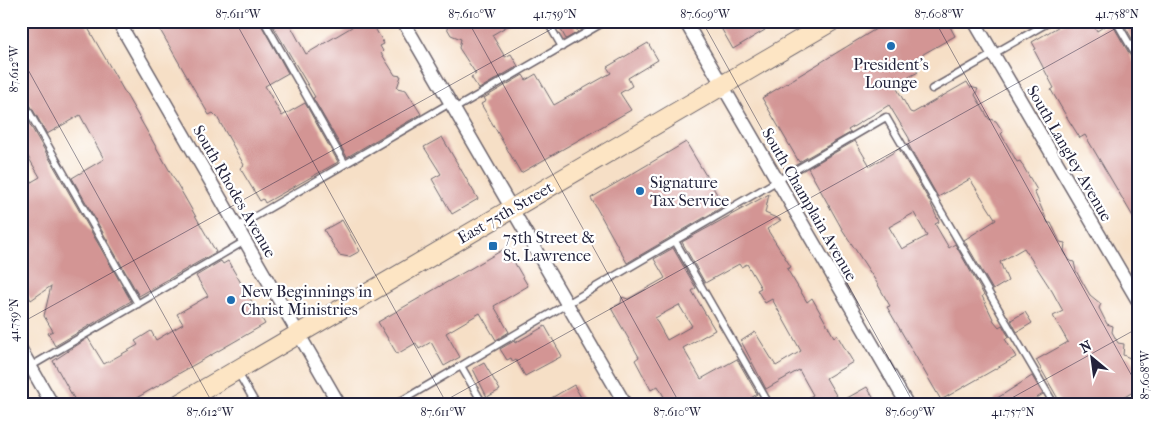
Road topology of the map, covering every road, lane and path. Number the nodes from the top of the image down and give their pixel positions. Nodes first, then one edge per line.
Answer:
1 (118, 21) edge
2 (264, 21) edge
3 (403, 21) edge
4 (547, 21) edge
5 (606, 21) edge
6 (685, 21) edge
7 (832, 21) edge
8 (974, 21) edge
9 (1051, 21) edge
10 (1116, 21) edge
11 (562, 46) junction
12 (994, 54) junction
13 (1138, 59) edge
14 (722, 85) junction
15 (932, 89) dead end
16 (21, 98) edge
17 (452, 106) junction
18 (345, 164) junction
19 (778, 181) junction
20 (511, 209) junction
21 (237, 227) junction
22 (245, 241) junction
23 (675, 241) junction
24 (1138, 301) edge
25 (138, 304) junction
26 (567, 304) junction
27 (298, 334) junction
28 (21, 350) edge
29 (461, 366) junction
30 (26, 369) edge
31 (236, 370) junction
32 (52, 404) edge
33 (179, 404) edge
34 (256, 404) edge
35 (339, 404) edge
36 (396, 404) edge
37 (483, 404) edge
38 (625, 404) edge
39 (769, 404) edge
40 (907, 404) edge
41 (1054, 404) edge

1 - 21 street, South Rhodes Avenue
2 - 18 lane
3 - 17 street
4 - 11 lane
5 - 11 lane
6 - 14 street, South Champlain Avenue
7 - 14 street, East 75th Street
8 - 12 street, South Langley Avenue
9 - 12 lane
10 - 13 lane
11 - 17 lane
12 - 15 lane
12 - 24 street, South Langley Avenue
14 - 19 street, South Champlain Avenue
14 - 20 street, East 75th Street
16 - 25 lane
17 - 18 lane
17 - 20 street
18 - 21 lane
19 - 23 lane
19 - 40 street, South Champlain Avenue
19 - 41 lane
20 - 26 street
20 - 27 street, East 75th Street
21 - 22 street, South Rhodes Avenue
22 - 25 lane
22 - 27 street, South Rhodes Avenue
23 - 26 lane
23 - 39 lane
25 - 30 lane
26 - 29 lane
26 - 38 street
27 - 31 street, East 75th Street
27 - 35 street, South Rhodes Avenue
28 - 30 street
29 - 36 lane
29 - 37 lane
30 - 32 street
31 - 33 street, East 75th Street
31 - 34 lane

